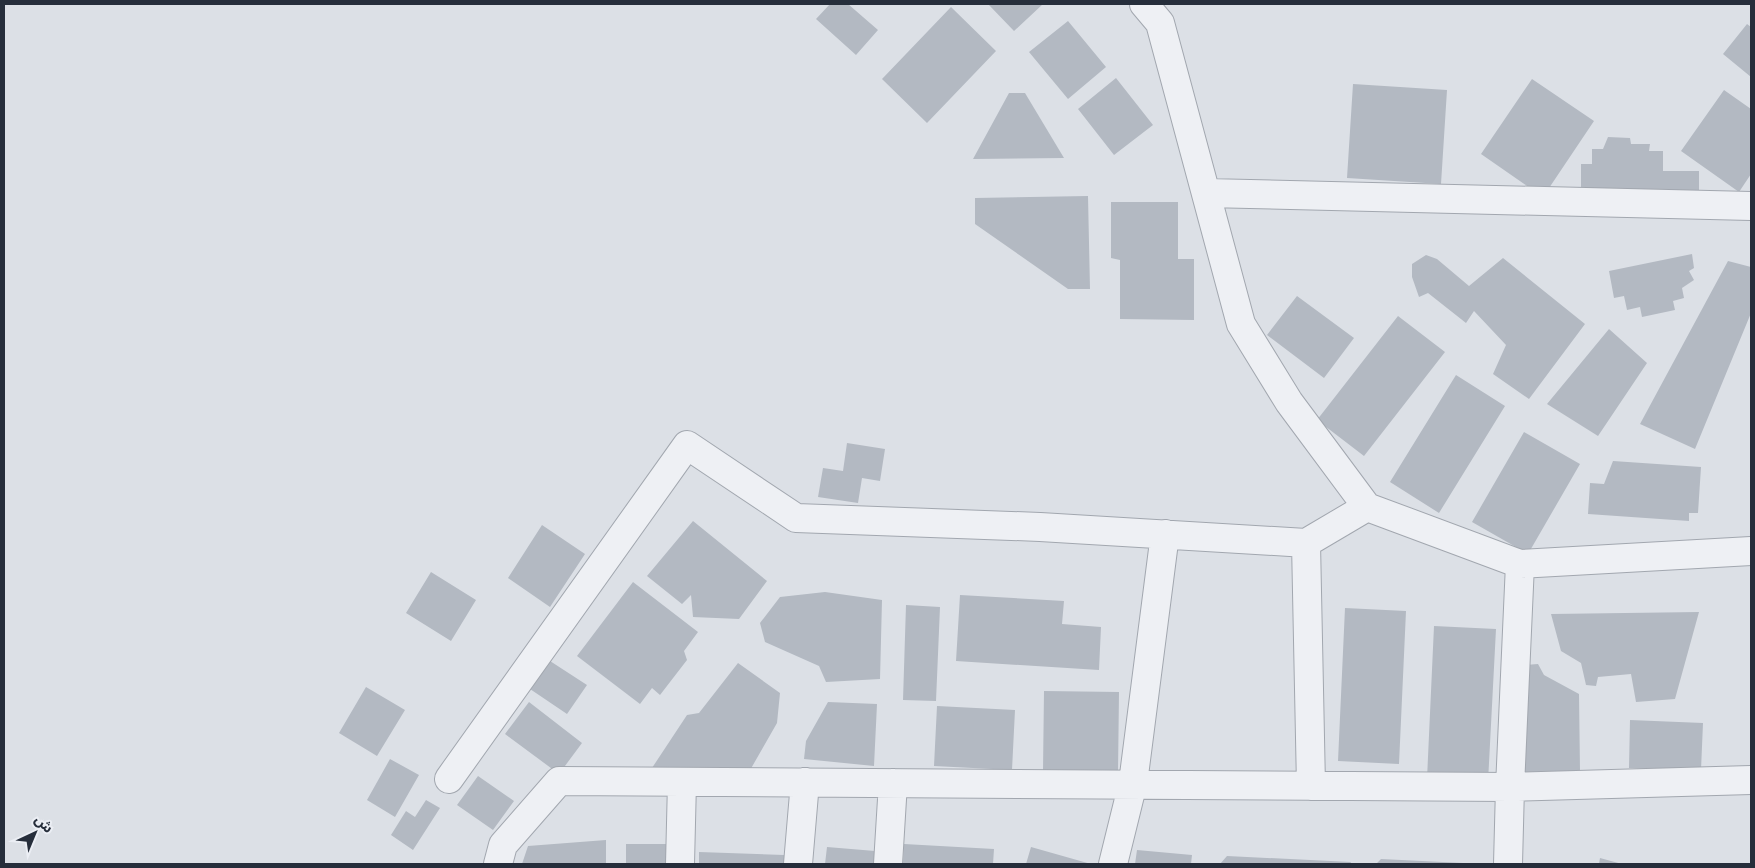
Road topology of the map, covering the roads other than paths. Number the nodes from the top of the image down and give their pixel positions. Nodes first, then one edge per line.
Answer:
1 (1144, 4) edge
2 (1206, 193) junction
3 (1751, 206) edge
4 (1367, 507) junction
5 (1165, 534) junction
6 (1306, 543) junction
7 (1751, 551) edge
8 (1520, 564) junction
9 (449, 779) dead end
10 (1751, 780) edge
11 (682, 782) junction
12 (805, 782) junction
13 (893, 783) junction
14 (1134, 783) junction
15 (1311, 786) junction
16 (1510, 787) junction
17 (498, 864) edge
18 (680, 864) edge
19 (798, 864) edge
20 (888, 864) edge
21 (1113, 864) edge
22 (1508, 864) edge

1 - 2 street
2 - 3 street
2 - 4 street
4 - 6 street
4 - 8 street
5 - 6 street
5 - 9 street
5 - 14 street
6 - 15 street
7 - 8 street
8 - 16 street
10 - 16 street
11 - 12 street
11 - 17 street
11 - 18 street
12 - 13 street
12 - 19 street
13 - 14 street
13 - 20 street
14 - 15 street
14 - 21 street
15 - 16 street
16 - 22 street

